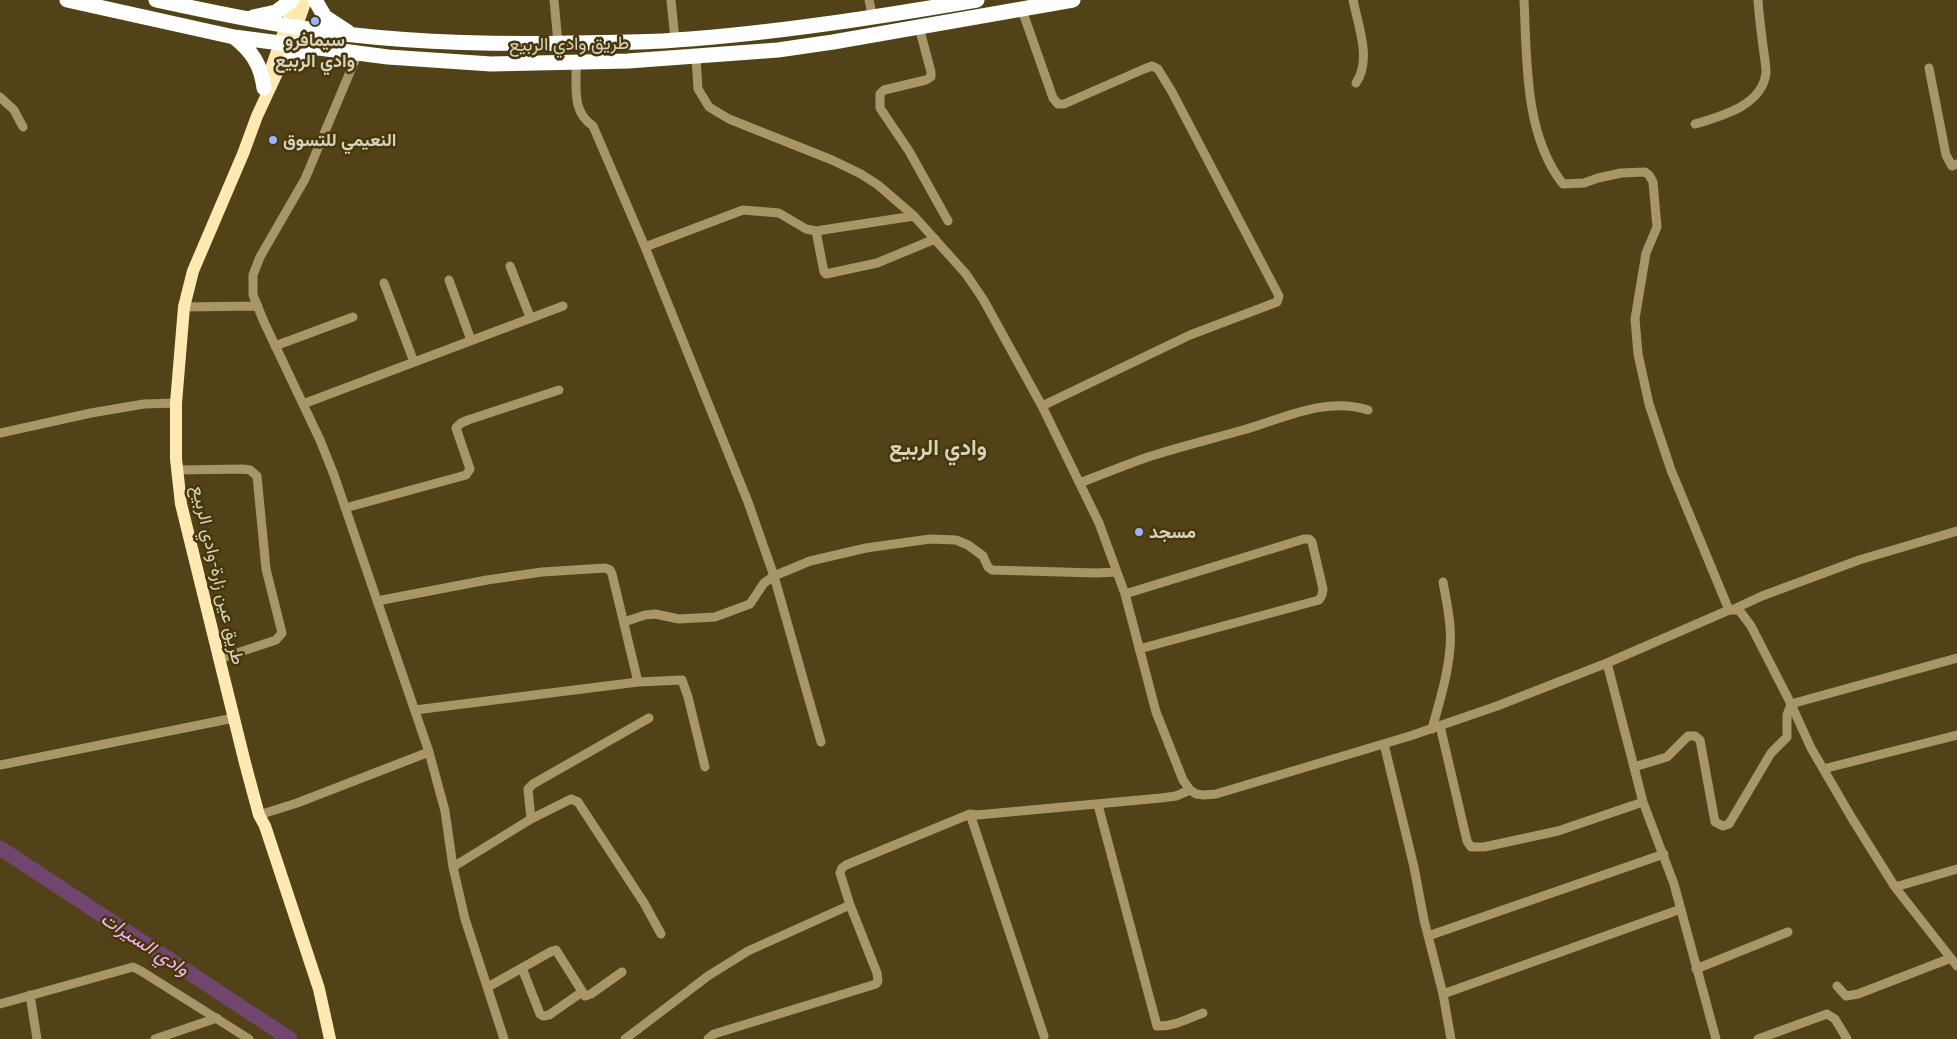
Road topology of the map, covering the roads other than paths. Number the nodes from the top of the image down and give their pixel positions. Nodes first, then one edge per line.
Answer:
1 (67, 0) edge
2 (156, 0) edge
3 (294, 0) edge
4 (306, 0) edge
5 (315, 0) edge
6 (554, 0) edge
7 (671, 0) edge
8 (870, 0) edge
9 (977, 0) edge
10 (1073, 0) edge
11 (1353, 0) edge
12 (1524, 0) edge
13 (1758, 0) edge
14 (1022, 10) junction
15 (873, 18) junction
16 (247, 19) junction
17 (290, 27) junction
18 (918, 27) junction
19 (352, 35) junction
20 (234, 37) junction
21 (676, 40) junction
22 (558, 43) junction
23 (285, 44) junction
24 (322, 49) junction
25 (358, 53) junction
26 (696, 57) junction
27 (576, 64) junction
28 (280, 67) junction
29 (1929, 68) dead end
30 (1356, 83) dead end
31 (264, 88) junction
32 (0, 96) edge
33 (257, 116) junction
34 (1695, 124) dead end
35 (23, 126) dead end
36 (1957, 164) edge
37 (914, 216) junction
38 (948, 221) dead end
39 (816, 231) junction
40 (935, 239) junction
41 (645, 246) junction
42 (510, 266) dead end
43 (449, 280) dead end
44 (384, 284) dead end
45 (258, 306) junction
46 (563, 306) dead end
47 (184, 307) junction
48 (353, 316) dead end
49 (530, 317) junction
50 (471, 340) junction
51 (275, 346) junction
52 (414, 362) junction
53 (559, 390) dead end
54 (176, 404) junction
55 (303, 404) junction
56 (1042, 406) junction
57 (1368, 410) dead end
58 (0, 433) edge
59 (177, 470) junction
60 (1080, 482) junction
61 (345, 508) junction
62 (1957, 530) edge
63 (1117, 572) junction
64 (774, 576) junction
65 (1443, 582) dead end
66 (1125, 594) junction
67 (377, 601) junction
68 (1731, 610) junction
69 (624, 622) junction
70 (1139, 649) junction
71 (219, 658) junction
72 (1957, 658) edge
73 (1607, 663) junction
74 (638, 682) junction
75 (1791, 704) junction
76 (415, 710) junction
77 (234, 718) junction
78 (649, 718) dead end
79 (1436, 728) junction
80 (1957, 734) edge
81 (821, 742) dead end
82 (1384, 744) junction
83 (430, 752) junction
84 (0, 765) edge
85 (705, 767) dead end
86 (1634, 767) junction
87 (1822, 769) junction
88 (1190, 790) junction
89 (1643, 802) junction
90 (1098, 805) junction
91 (970, 814) junction
92 (259, 815) junction
93 (531, 819) junction
94 (1664, 854) junction
95 (453, 866) junction
96 (1957, 869) edge
97 (1895, 887) junction
98 (850, 905) junction
99 (1681, 909) junction
100 (1788, 932) dead end
101 (661, 934) dead end
102 (1428, 936) junction
103 (1954, 962) edge
104 (522, 968) junction
105 (1696, 968) junction
106 (622, 972) dead end
107 (1837, 986) dead end
108 (488, 987) junction
109 (582, 992) junction
110 (1443, 994) junction
111 (30, 995) junction
112 (0, 1004) edge
113 (1204, 1013) dead end
114 (218, 1018) junction
115 (329, 1034) edge
116 (1044, 1036) dead end
117 (37, 1039) edge
118 (155, 1039) edge
119 (249, 1039) edge
120 (340, 1039) edge
121 (504, 1039) edge
122 (625, 1039) edge
123 (708, 1039) edge
124 (1451, 1039) edge
125 (1716, 1039) edge
126 (1758, 1039) edge
127 (1847, 1039) edge

1 - 20 highway, طريق وادي الربيع
2 - 16 highway
3 - 16 highway
3 - 17 main road
4 - 17 main road
5 - 19 highway
6 - 22 street
7 - 21 street
8 - 15 street
9 - 15 highway
10 - 14 highway, طريق وادي الربيع
11 - 30 street
12 - 68 street
13 - 34 street
14 - 18 highway, طريق وادي الربيع
14 - 56 street
15 - 21 highway
16 - 17 highway
17 - 19 highway
17 - 23 main road
18 - 26 highway, طريق وادي الربيع
18 - 38 street
19 - 22 highway
20 - 23 highway, طريق وادي الربيع
20 - 31 highway
21 - 22 highway
23 - 24 highway, طريق وادي الربيع
23 - 28 main road
23 - 31 main road
24 - 25 highway, طريق وادي الربيع
24 - 28 highway
25 - 27 highway, طريق وادي الربيع
25 - 45 street
26 - 27 highway, طريق وادي الربيع
26 - 37 street
27 - 41 street
28 - 33 main road
29 - 36 street
31 - 33 main road
32 - 35 street
33 - 47 main road, طريق عين زارة-وادي الربيع
37 - 39 street
37 - 40 street
39 - 40 street
39 - 41 street
40 - 56 street
41 - 64 street
42 - 49 street
43 - 50 street
44 - 52 street
45 - 47 street
45 - 51 street
46 - 49 street
47 - 54 main road, طريق عين زارة-وادي الربيع
48 - 51 street
49 - 50 street
50 - 52 street
51 - 55 street
52 - 55 street
53 - 61 street
54 - 58 street
54 - 59 main road, طريق عين زارة-وادي الربيع
55 - 61 street
56 - 60 street
57 - 60 street
59 - 71 main road, طريق عين زارة-وادي الربيع
59 - 71 street
60 - 63 street
61 - 67 street
62 - 68 street
63 - 64 street
63 - 66 street
64 - 69 street
64 - 81 street
65 - 79 street
66 - 70 street
66 - 70 street
67 - 69 street
67 - 76 street
68 - 73 street
68 - 75 street
69 - 74 street
70 - 88 street
71 - 77 main road, طريق عين زارة-وادي الربيع
72 - 75 street
73 - 79 street
73 - 86 street
74 - 76 street
74 - 85 street
75 - 86 street
75 - 87 street
76 - 83 street
77 - 84 street
77 - 92 main road, طريق عين زارة-وادي الربيع
78 - 93 street
79 - 82 street
79 - 89 street
80 - 87 street
82 - 88 street
82 - 102 street
83 - 92 street
83 - 95 street
86 - 89 street
87 - 97 street
88 - 90 street
89 - 94 street
90 - 91 street
90 - 113 street
91 - 98 street
91 - 116 street
92 - 115 main road, طريق عين زارة-وادي الربيع
93 - 95 street
93 - 101 street
94 - 99 street
94 - 102 street
95 - 108 street
96 - 97 street
97 - 103 street
98 - 122 street
98 - 123 street
99 - 105 street
99 - 110 street
100 - 105 street
102 - 110 street
103 - 107 street
104 - 108 street
104 - 109 street
104 - 109 street
105 - 125 street
106 - 109 street
108 - 121 street
110 - 124 street
111 - 112 street
111 - 114 street
111 - 117 street
114 - 118 street
114 - 119 street
115 - 120 main road
126 - 127 street

